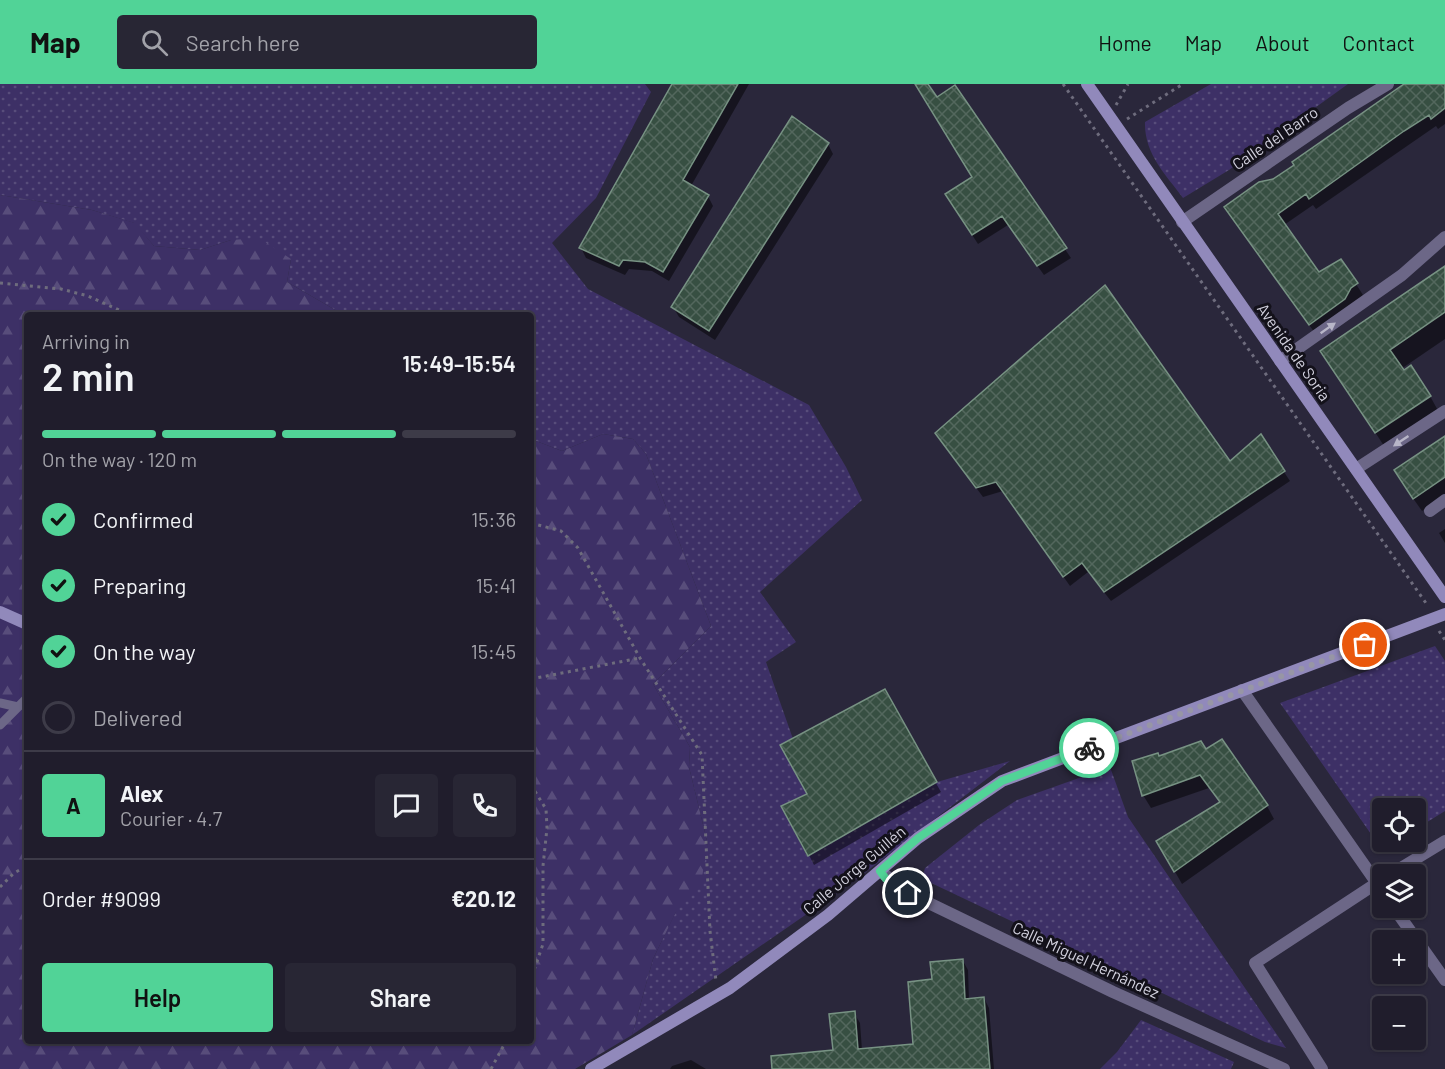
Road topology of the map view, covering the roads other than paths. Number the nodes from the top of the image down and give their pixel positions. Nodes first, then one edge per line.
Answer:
1 (1086, 84) edge
2 (1388, 84) edge
3 (1182, 222) junction
4 (1445, 237) edge
5 (1280, 361) junction
6 (1445, 411) edge
7 (1356, 469) junction
8 (1445, 500) edge
9 (1430, 511) dead end
10 (1445, 597) edge
11 (0, 612) edge
12 (1445, 614) edge
13 (24, 623) edge
14 (1242, 690) junction
15 (24, 701) edge
16 (0, 703) edge
17 (18, 707) junction
18 (0, 725) edge
19 (1445, 841) edge
20 (1407, 864) edge
21 (880, 871) junction
22 (1372, 872) edge
23 (1372, 891) edge
24 (1401, 918) edge
25 (1445, 980) edge
26 (591, 1069) edge
27 (1284, 1069) edge
28 (1322, 1069) edge

1 - 3 street, Avenida de Soria
2 - 3 street, Calle del Barro
3 - 5 street, Avenida de Soria
5 -> 4 street
5 - 7 street, Avenida de Soria
6 -> 7 street
7 - 10 street, Avenida de Soria
8 - 9 street
11 - 13 street
12 - 14 street, Calle Jorge Guillén
14 - 21 street, Calle Jorge Guillén
14 - 22 street
15 - 17 lane
16 - 17 lane
17 - 18 lane
19 - 20 street
21 - 26 street, Calle Jorge Guillén
21 - 27 street, Calle Miguel Hernández
23 - 28 street
24 - 25 street

